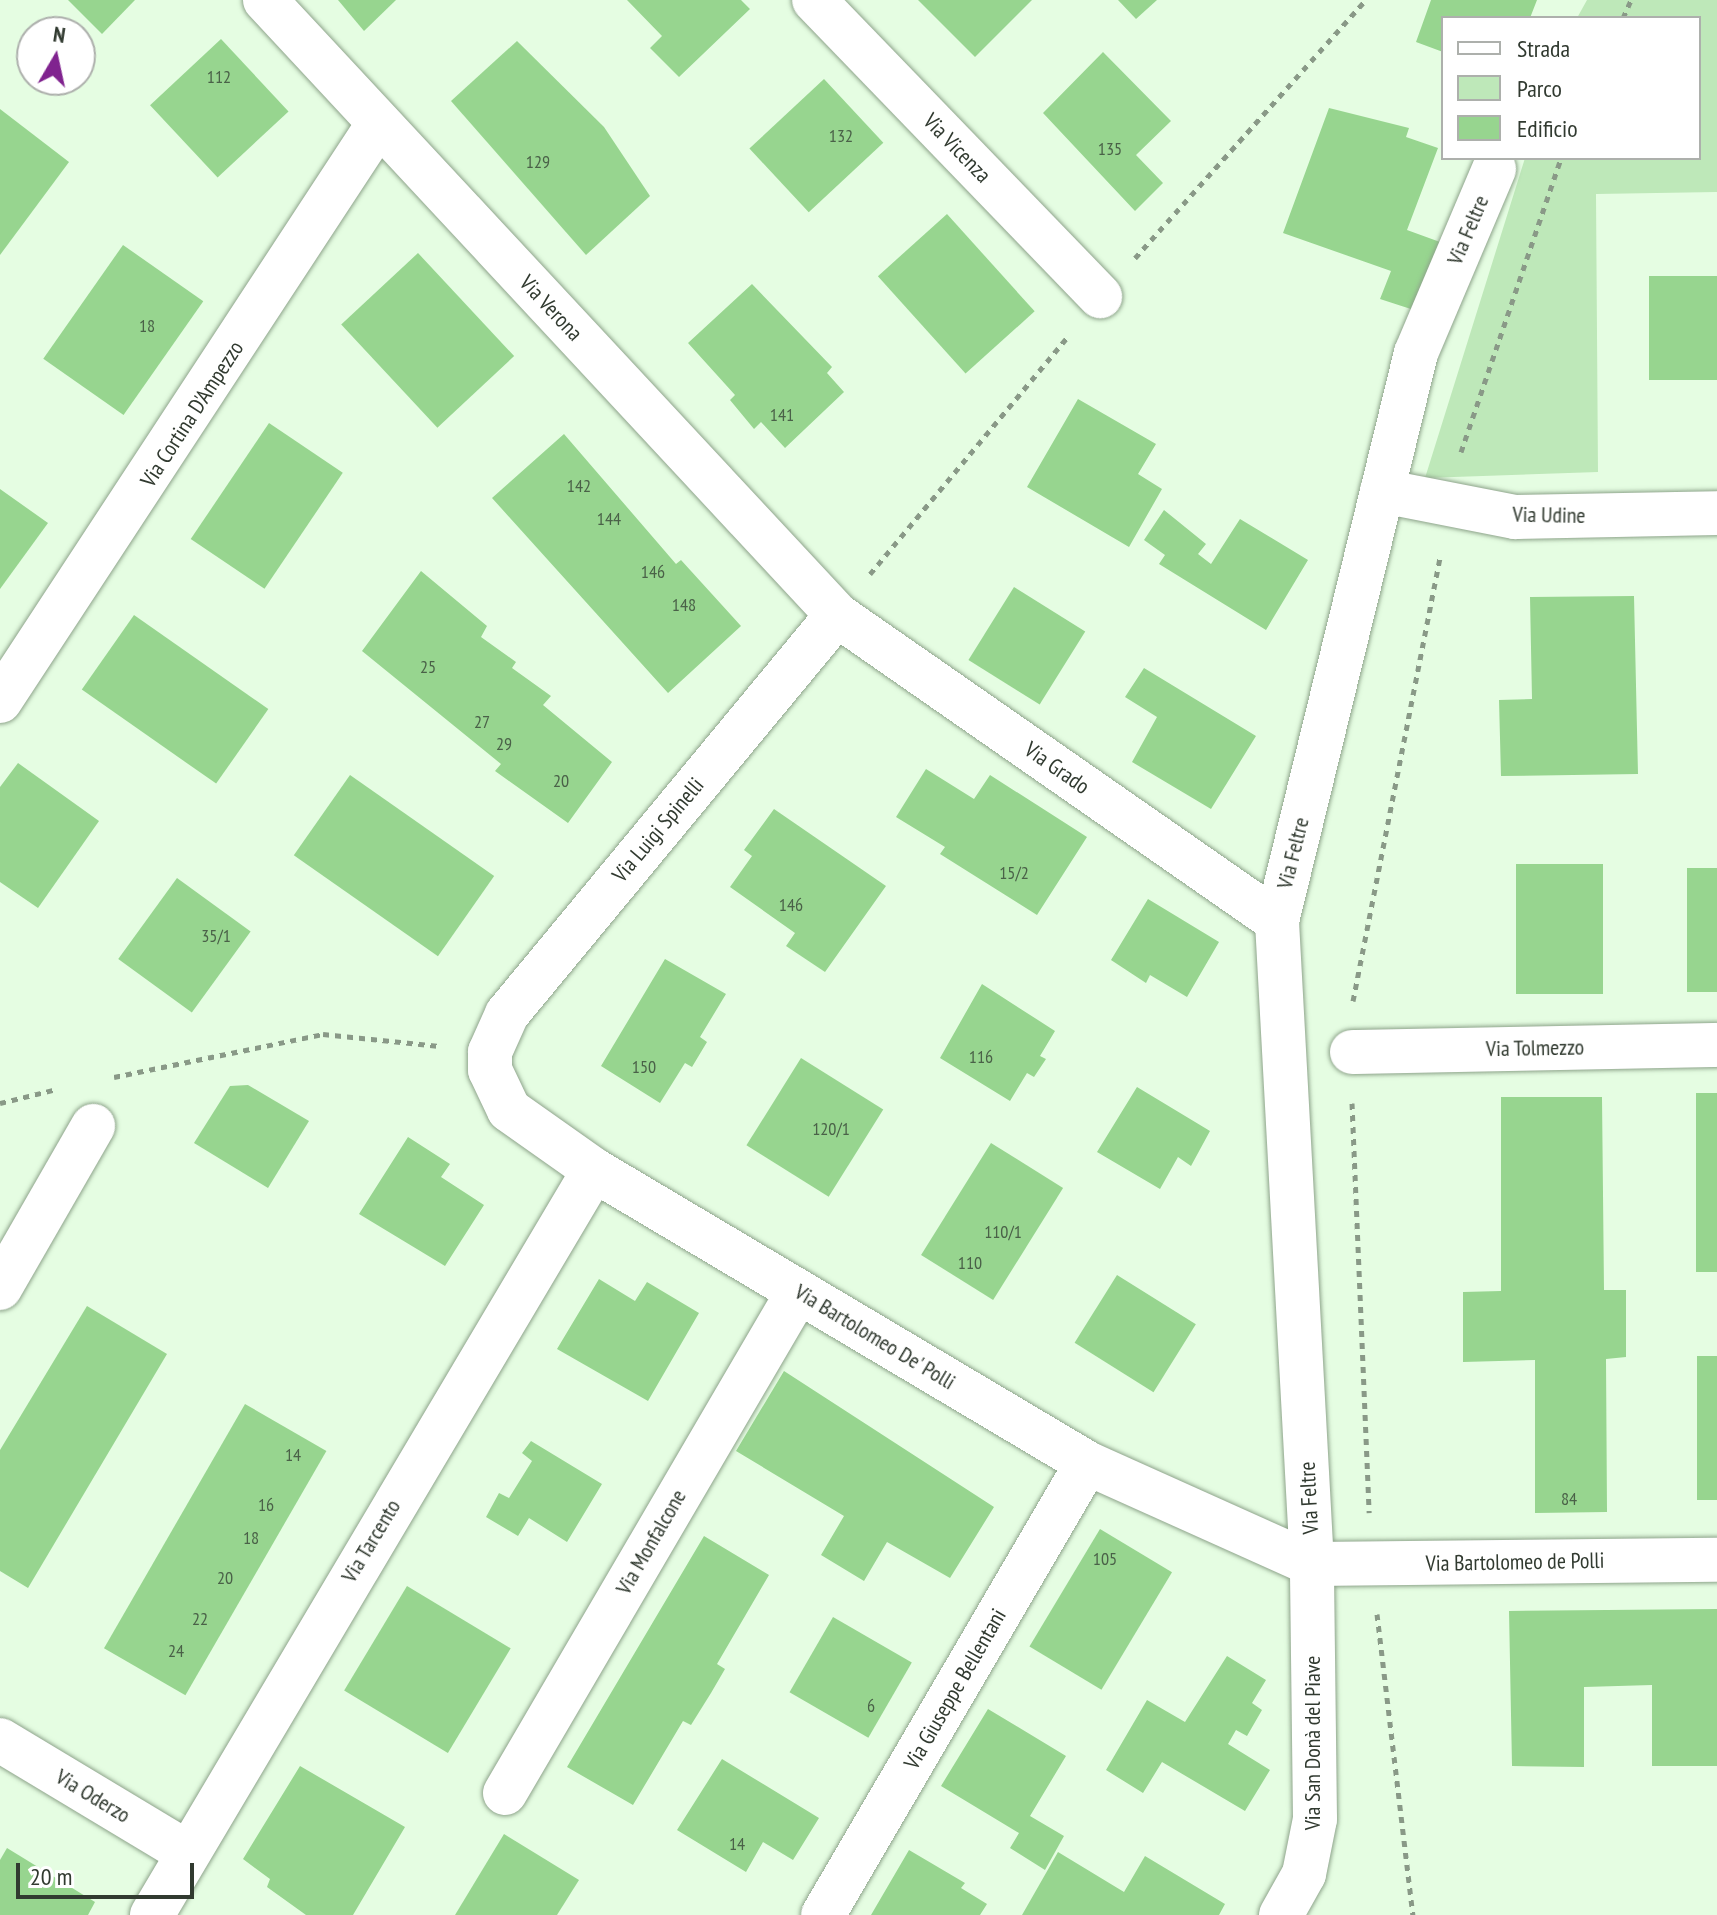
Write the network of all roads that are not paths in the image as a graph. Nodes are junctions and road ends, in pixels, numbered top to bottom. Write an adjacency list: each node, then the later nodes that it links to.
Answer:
1 (265, 0): 3 (street, Via Verona)
2 (814, 0): 5 (street, Via Vicenza)
3 (379, 123): 8 (street, Via Verona); 9 (street, Via Cortina D'Ampezzo)
4 (1494, 169): 6 (street, Via Feltre)
5 (1100, 296)
6 (1382, 491): 7 (street, Via Udine); 10 (street, Via Feltre)
7 (1717, 513)
8 (837, 615): 10 (street, Via Grado); 12 (street, Via Luigi Spinelli)
9 (0, 701)
10 (1277, 921): 20 (street, Via Feltre)
11 (1717, 1045): 13 (street, Via Tolmezzo)
12 (490, 1052): 15 (street, Via Bartolomeo De' Polli)
13 (1352, 1052)
14 (93, 1126): 16 (street)
15 (594, 1170): 17 (street, Via Bartolomeo De' Polli); 23 (street, Via Tarcento)
16 (0, 1288)
17 (798, 1292): 18 (street, Via Bartolomeo De' Polli); 22 (street, Via Monfalcone)
18 (1087, 1463): 20 (street, Via Bartolomeo De' Polli); 25 (street, Via Giuseppe Bellentani)
19 (1717, 1560): 20 (street, Via Bartolomeo de Polli)
20 (1312, 1564): 26 (street, Via San Donà del Piave)
21 (0, 1740): 23 (street, Via Oderzo)
22 (505, 1793)
23 (185, 1851): 24 (street, Via Tarcento)
24 (152, 1915)
25 (823, 1915)
26 (1281, 1915)

